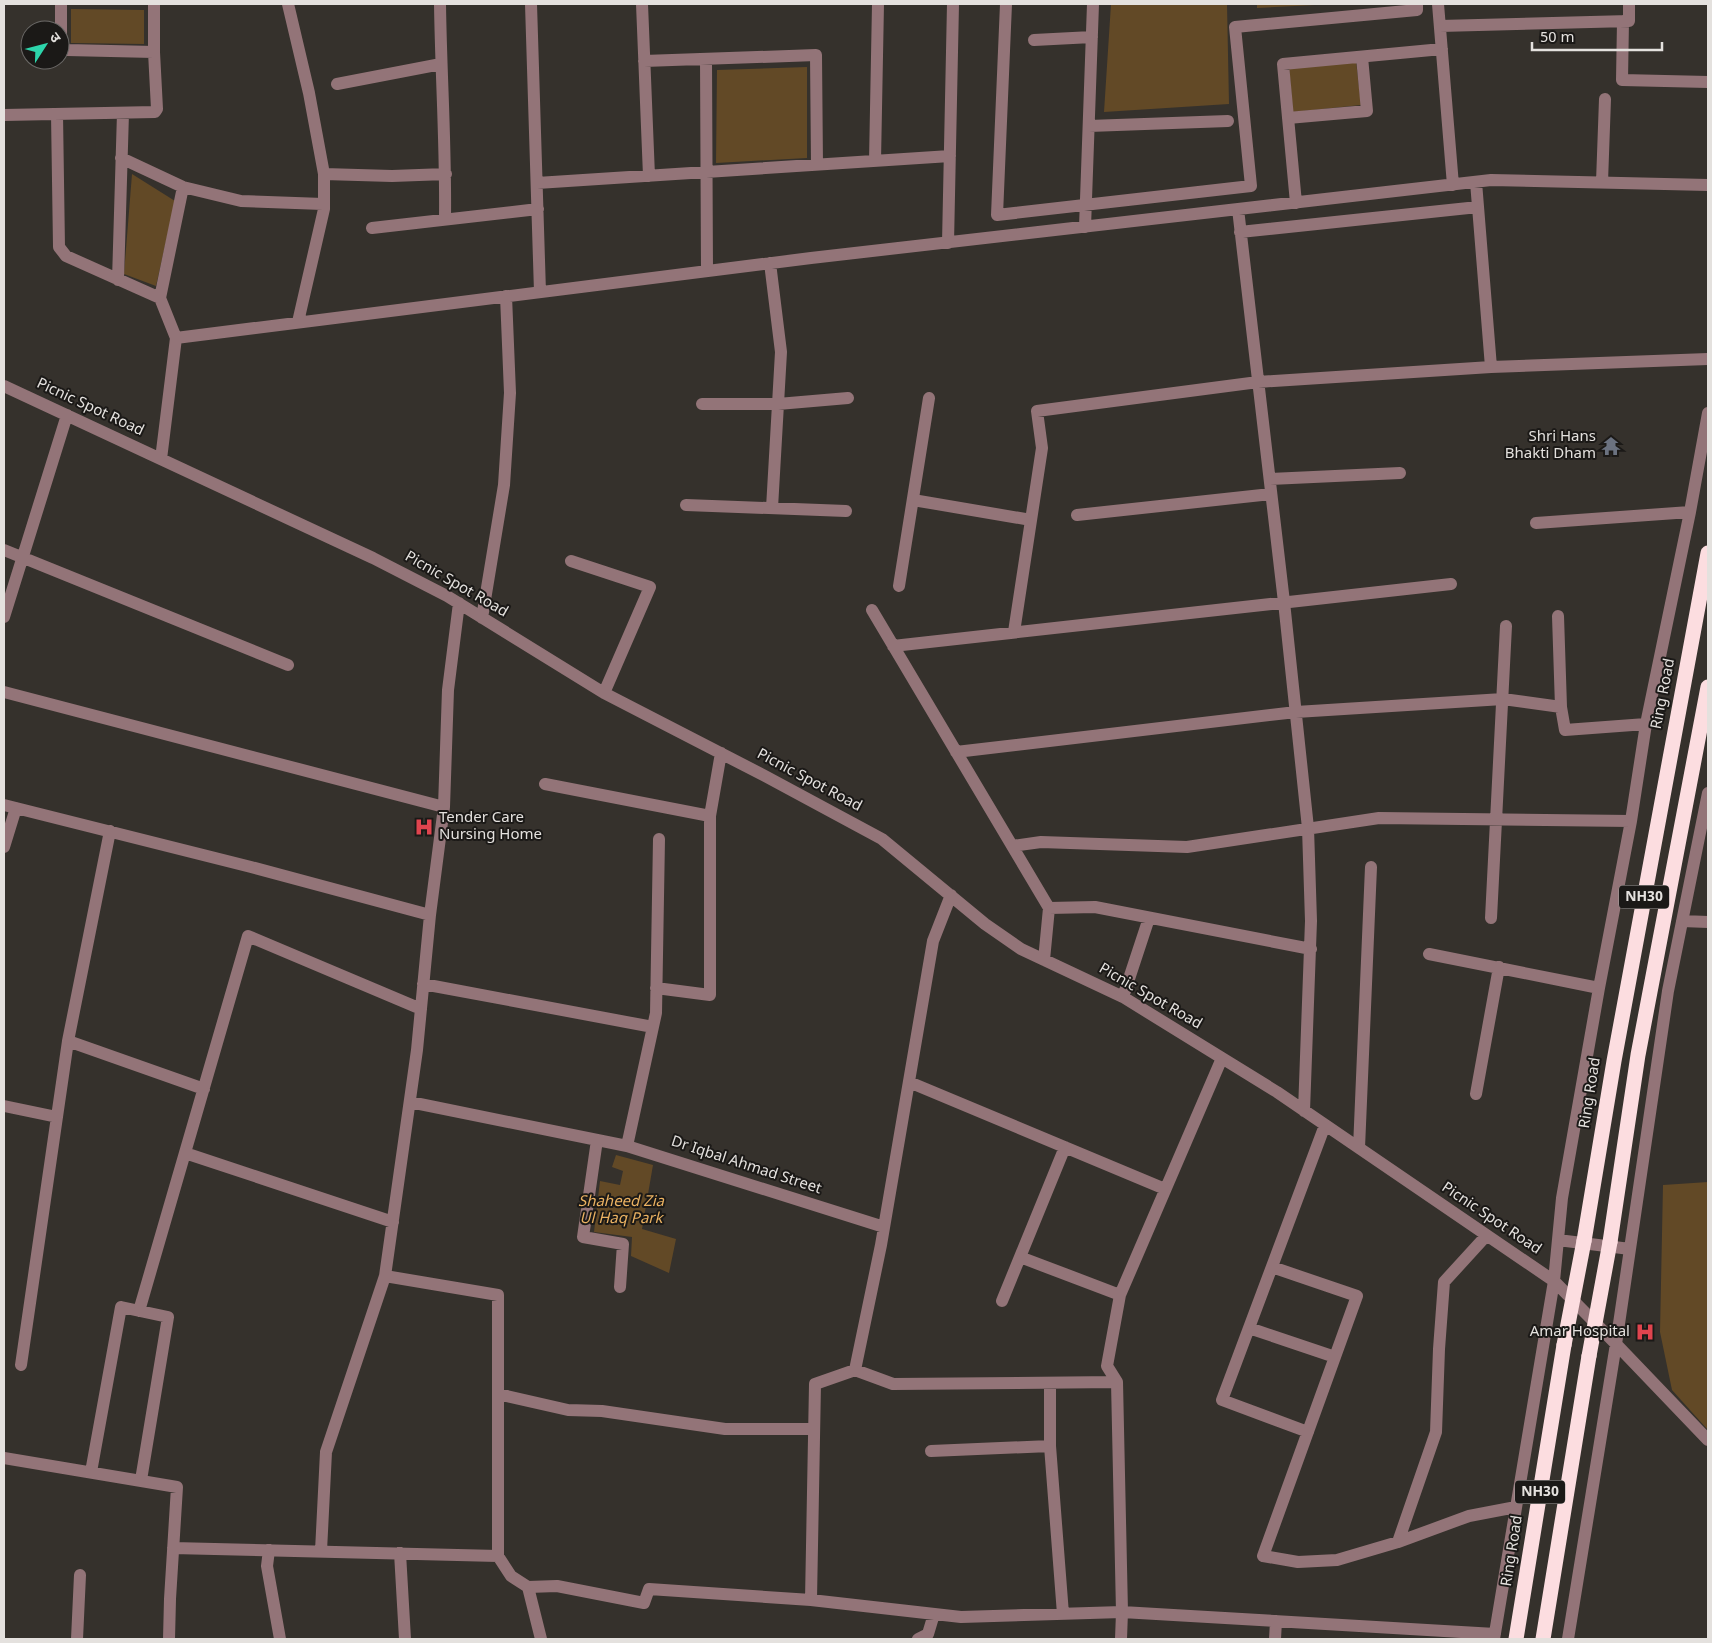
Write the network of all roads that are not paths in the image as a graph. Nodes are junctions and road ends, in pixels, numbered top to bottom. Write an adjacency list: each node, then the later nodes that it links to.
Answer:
1 (61, 4): 19 (street)
2 (154, 4): 19 (street)
3 (288, 4): 38 (street)
4 (440, 4): 23 (street)
5 (531, 4): 41 (street)
6 (642, 4): 22 (street)
7 (878, 4): 35 (street)
8 (953, 4): 33 (street)
9 (1006, 4): 49 (street)
10 (1093, 4): 16 (street)
11 (1417, 4): 49 (street)
12 (1438, 4): 15 (street)
13 (1629, 4): 14 (street)
14 (1623, 21): 15 (street); 24 (street)
15 (1440, 26): 18 (street)
16 (1092, 37): 17 (street); 32 (street)
17 (1034, 40)
18 (1442, 50): 20 (street); 44 (street)
19 (154, 52): 27 (street)
20 (1362, 57): 30 (street); 30 (street)
21 (706, 59): 22 (street); 36 (street); 37 (street)
22 (644, 61): 40 (street)
23 (441, 64): 25 (street); 39 (street)
24 (1708, 82)
25 (337, 84)
26 (1605, 99): 43 (street)
27 (123, 113): 28 (street); 34 (street)
28 (57, 114): 29 (street); 60 (street)
29 (4, 115)
30 (1288, 118): 47 (street)
31 (1228, 121): 32 (street)
32 (1089, 126): 49 (street)
33 (950, 156): 35 (street); 57 (street)
34 (122, 158): 46 (street); 60 (street)
35 (876, 161): 36 (street)
36 (816, 165): 37 (street)
37 (707, 172): 40 (street); 59 (street)
38 (324, 174): 39 (street); 48 (street)
39 (446, 174): 53 (street)
40 (649, 176): 41 (street)
41 (537, 182): 52 (street)
42 (1476, 182): 43 (street); 44 (street); 50 (street)
43 (1602, 182): 45 (street)
44 (1453, 185): 47 (street)
45 (1708, 185)
46 (183, 186): 48 (street); 63 (street)
47 (1296, 203): 51 (street)
48 (323, 204): 64 (street)
49 (1086, 205): 54 (street)
50 (1478, 207): 56 (street); 67 (street)
51 (1238, 209): 54 (street); 56 (street)
52 (538, 210): 53 (street); 61 (street)
53 (445, 219): 55 (street)
54 (1085, 227): 57 (street)
55 (372, 228)
56 (1240, 232): 68 (street)
57 (948, 243): 58 (street)
58 (770, 263): 59 (street); 73 (street)
59 (707, 271): 61 (street)
60 (118, 280): 63 (street)
61 (540, 292): 62 (street)
62 (506, 296): 64 (street); 99 (street)
63 (160, 298): 65 (street)
64 (298, 322): 65 (street)
65 (176, 338): 76 (street)
66 (1708, 359): 67 (street)
67 (1491, 367): 68 (street)
68 (1258, 382): 78 (street); 86 (street)
69 (4, 386): 75 (street, Picnic Spot Road)
70 (848, 398): 73 (street)
71 (929, 398): 80 (street)
72 (702, 404): 73 (street)
73 (778, 404): 82 (street)
74 (1708, 413): 84 (street)
75 (67, 416): 76 (street, Picnic Spot Road); 90 (street)
76 (161, 459): 95 (street, Picnic Spot Road)
77 (1400, 473): 78 (street)
78 (1270, 479): 79 (street)
79 (1271, 494): 85 (street); 94 (street)
80 (913, 500): 86 (street); 93 (street)
81 (686, 505): 82 (street)
82 (772, 508): 83 (street)
83 (846, 512)
84 (1690, 512): 87 (street); 110 (street)
85 (1077, 515)
86 (1031, 520): 101 (street)
87 (1536, 523)
88 (4, 550): 90 (street)
89 (1708, 553): 212 (highway, Ring Road / NH30, bridge)
90 (22, 557): 98 (street); 103 (street)
91 (571, 561): 106 (street)
92 (1451, 584): 94 (street)
93 (899, 586)
94 (1284, 602): 101 (street); 109 (street)
95 (459, 603): 99 (street, Picnic Spot Road); 115 (street)
96 (872, 610): 102 (street)
97 (1558, 616): 108 (street)
98 (4, 617)
99 (482, 618): 106 (street, Picnic Spot Road)
100 (1506, 626): 107 (street)
101 (1014, 632): 102 (street)
102 (893, 646): 111 (street)
103 (288, 665)
104 (1708, 687): 213 (highway, NH30, bridge)
105 (4, 692): 115 (street)
106 (604, 693): 112 (street, Picnic Spot Road)
107 (1503, 699): 108 (street); 109 (street); 119 (street)
108 (1561, 706): 110 (street)
109 (1296, 712): 111 (street); 121 (street)
110 (1646, 724): 120 (street)
111 (956, 752): 124 (street)
112 (720, 753): 118 (street); 127 (street, Picnic Spot Road)
113 (545, 784): 118 (street)
114 (1708, 793): 117 (street)
115 (444, 806): 129 (street)
116 (10, 807): 122 (street); 125 (street)
117 (1706, 815): 132 (street)
118 (710, 816): 139 (street)
119 (1497, 819): 120 (street); 121 (street); 131 (street)
120 (1630, 821): 140 (street)
121 (1308, 828): 124 (street); 134 (street)
122 (110, 831): 129 (street); 144 (street)
123 (659, 839): 139 (street)
124 (1012, 846): 128 (street)
125 (4, 847)
126 (1371, 867): 157 (street)
127 (951, 895): 136 (street, Picnic Spot Road); 146 (street)
128 (1049, 908): 130 (street); 136 (street)
129 (430, 915): 138 (street)
130 (1149, 918): 134 (street); 141 (street)
131 (1491, 918)
132 (1682, 921): 133 (street); 164 (street)
133 (1708, 922)
134 (1310, 949): 151 (street)
135 (1429, 954): 137 (street)
136 (1044, 960): 141 (street, Picnic Spot Road)
137 (1499, 967): 140 (street); 148 (street)
138 (423, 984): 142 (street); 143 (street)
139 (656, 988): 143 (street)
140 (1599, 988): 163 (street)
141 (1123, 997): 145 (street, Picnic Spot Road)
142 (421, 1009): 147 (street); 149 (street)
143 (653, 1027): 155 (street)
144 (68, 1041): 147 (street); 152 (street)
145 (1222, 1058): 151 (street, Picnic Spot Road); 159 (street)
146 (909, 1082): 156 (street); 161 (street)
147 (204, 1089): 158 (street)
148 (1476, 1094)
149 (410, 1102): 154 (street, Dr Iqbal Ahmad Street); 160 (street)
150 (4, 1106): 152 (street)
151 (1304, 1111): 153 (street, Picnic Spot Road)
152 (57, 1117): 176 (street)
153 (1325, 1125): 157 (street, Picnic Spot Road); 166 (street)
154 (597, 1140): 155 (street, Dr Iqbal Ahmad Street); 169 (street)
155 (627, 1146): 161 (street, Dr Iqbal Ahmad Street)
156 (1065, 1148): 159 (street); 165 (street)
157 (1359, 1148): 162 (street, Picnic Spot Road)
158 (185, 1153): 160 (street); 172 (street)
159 (1165, 1190): 170 (street)
160 (393, 1222): 167 (street)
161 (884, 1227): 177 (street)
162 (1486, 1236): 168 (street, Picnic Spot Road); 190 (street)
163 (1558, 1240): 164 (street); 168 (street)
164 (1630, 1249): 174 (street)
165 (1020, 1257): 170 (street); 171 (street)
166 (1272, 1267): 173 (street); 175 (street)
167 (385, 1276): 180 (street); 193 (street)
168 (1554, 1282): 174 (street, Picnic Spot Road); 189 (street)
169 (620, 1287)
170 (1120, 1295): 178 (street)
171 (1002, 1301)
172 (138, 1311): 187 (street); 188 (street)
173 (1249, 1328): 175 (street); 182 (street)
174 (1616, 1344): 183 (street); 214 (street)
175 (1335, 1357): 182 (street)
176 (21, 1365)
177 (855, 1370): 179 (street); 181 (street)
178 (1117, 1382): 179 (street); 199 (street)
179 (1050, 1383): 184 (street)
180 (498, 1394): 181 (street); 195 (street)
181 (814, 1429): 198 (street)
182 (1308, 1432): 190 (street)
183 (1708, 1440)
184 (1050, 1446): 185 (street); 201 (street)
185 (931, 1451)
186 (4, 1458): 187 (street)
187 (91, 1472): 188 (street)
188 (141, 1480): 191 (street)
189 (1516, 1507): 190 (street); 203 (street)
190 (1398, 1542)
191 (173, 1548): 192 (street); 205 (street)
192 (269, 1550): 193 (street); 206 (street)
193 (321, 1551): 194 (street)
194 (400, 1553): 195 (street); 207 (street)
195 (498, 1556): 197 (street)
196 (80, 1575): 204 (street)
197 (528, 1587): 198 (street); 208 (street)
198 (811, 1600): 200 (street)
199 (1122, 1612): 201 (street); 202 (street); 210 (street)
200 (934, 1614): 201 (street); 209 (street)
201 (1063, 1614)
202 (1276, 1621): 203 (street); 211 (street)
203 (1494, 1637)
204 (76, 1639)
205 (169, 1639)
206 (280, 1639)
207 (405, 1639)
208 (541, 1639)
209 (918, 1639)
210 (1121, 1639)
211 (1275, 1639)
212 (1516, 1639)
213 (1543, 1639)
214 (1568, 1639)

